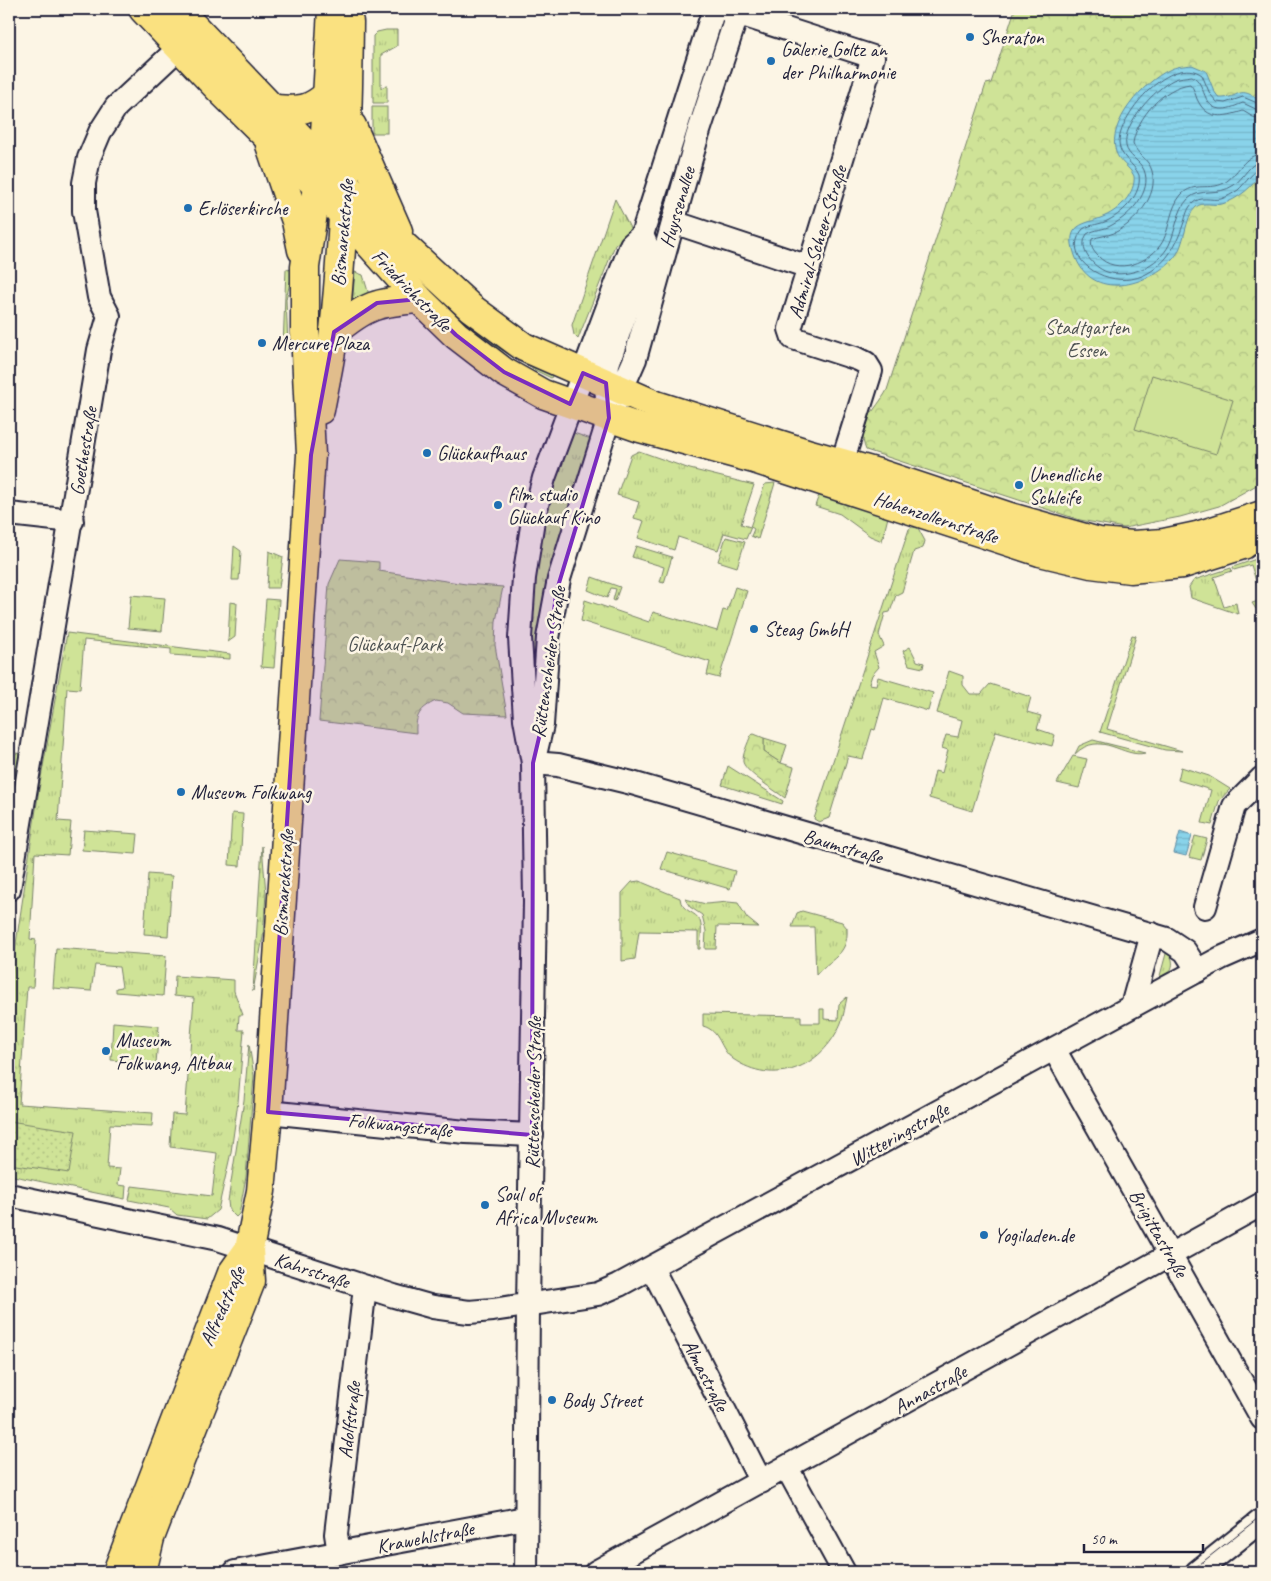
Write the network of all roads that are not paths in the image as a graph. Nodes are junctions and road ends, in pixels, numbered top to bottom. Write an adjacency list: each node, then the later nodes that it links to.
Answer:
1 (143, 9): 7 (main road, Friedrichstraße)
2 (177, 9): 9 (main road, Friedrichstraße)
3 (332, 9): 8 (main road, Bismarckstraße)
4 (350, 9): 10 (main road, Bismarckstraße)
5 (714, 9): 17 (street, Huyssenallee)
6 (733, 10): 16 (street, Huyssenallee); 20 (street, Admiral-Scheer-Straße)
7 (180, 47): 11 (main road, Friedrichstraße); 28 (street, Goethestraße)
8 (328, 94): 9 (main road); 12 (main road, Bismarckstraße)
9 (275, 109): 12 (main road, Friedrichstraße)
10 (348, 118): 13 (main road, Bismarckstraße); 18 (main road)
11 (267, 137): 14 (main road, Friedrichstraße); 19 (main road)
12 (321, 159): 13 (main road, Friedrichstraße); 14 (main road, Bismarckstraße)
13 (346, 186): 15 (main road, Bismarckstraße); 18 (main road, Friedrichstraße)
14 (318, 187): 15 (main road, Friedrichstraße); 19 (main road, Bismarckstraße)
15 (344, 216): 21 (main road, Friedrichstraße); 22 (main road, Bismarckstraße)
16 (673, 222): 20 (street); 23 (street, Huyssenallee)
17 (642, 235): 23 (street, Huyssenallee); 23 (street, Huyssenallee)
18 (404, 246): 23 (main road, Friedrichstraße)
19 (305, 267): 24 (main road, Bismarckstraße)
20 (809, 267): 25 (street, Admiral-Scheer-Straße)
21 (418, 299): 22 (main road); 23 (main road, Friedrichstraße)
22 (334, 332): 24 (main road, Bismarckstraße)
23 (594, 392): 25 (main road, Hohenzollernstraße); 29 (main road, Hohenzollernstraße); 30 (street, Rüttenscheider Straße); 30 (street, Rüttenscheider Straße)
24 (312, 455): 39 (main road, Bismarckstraße)
25 (842, 463): 27 (main road, Hohenzollernstraße)
26 (9, 514): 28 (street)
27 (1262, 514)
28 (72, 521): 32 (street, Goethestraße)
29 (1262, 530)
30 (533, 763): 34 (street, Baumstraße); 40 (street, Rüttenscheider Straße)
31 (1262, 778): 33 (street)
32 (9, 889)
33 (1205, 907)
34 (1152, 934): 36 (street, Baumstraße); 37 (street)
35 (1262, 940): 36 (street, Witteringstraße)
36 (1198, 971): 37 (street, Witteringstraße)
37 (1132, 1006): 38 (street, Witteringstraße)
38 (1054, 1049): 44 (street, Brigittastraße); 45 (street, Witteringstraße)
39 (268, 1112): 40 (street, Folkwangstraße); 43 (main road, Bismarckstraße)
40 (532, 1135): 47 (street, Rüttenscheider Straße)
41 (9, 1195): 43 (street, Kahrstraße)
42 (1262, 1204): 44 (street, Annastraße)
43 (249, 1249): 46 (street, Kahrstraße); 54 (main road, Alfredstraße); 55 (main road, Alfredstraße)
44 (1171, 1254): 48 (street, Brigittastraße); 49 (street, Annastraße)
45 (652, 1268): 47 (street, Witteringstraße); 50 (street, Almastraße)
46 (365, 1287): 47 (street, Kahrstraße); 53 (street, Adolfstraße)
47 (528, 1305): 51 (street, Rüttenscheider Straße)
48 (1262, 1418)
49 (786, 1468): 50 (street, Annastraße); 59 (street)
50 (761, 1482): 58 (street, Annastraße)
51 (526, 1518): 53 (street, Krawehlstraße); 57 (street, Rüttenscheider Straße)
52 (1262, 1520): 60 (street)
53 (339, 1553): 56 (street, Krawehlstraße)
54 (117, 1572)
55 (142, 1572)
56 (235, 1572)
57 (526, 1572)
58 (596, 1572)
59 (844, 1572)
60 (1197, 1572)

